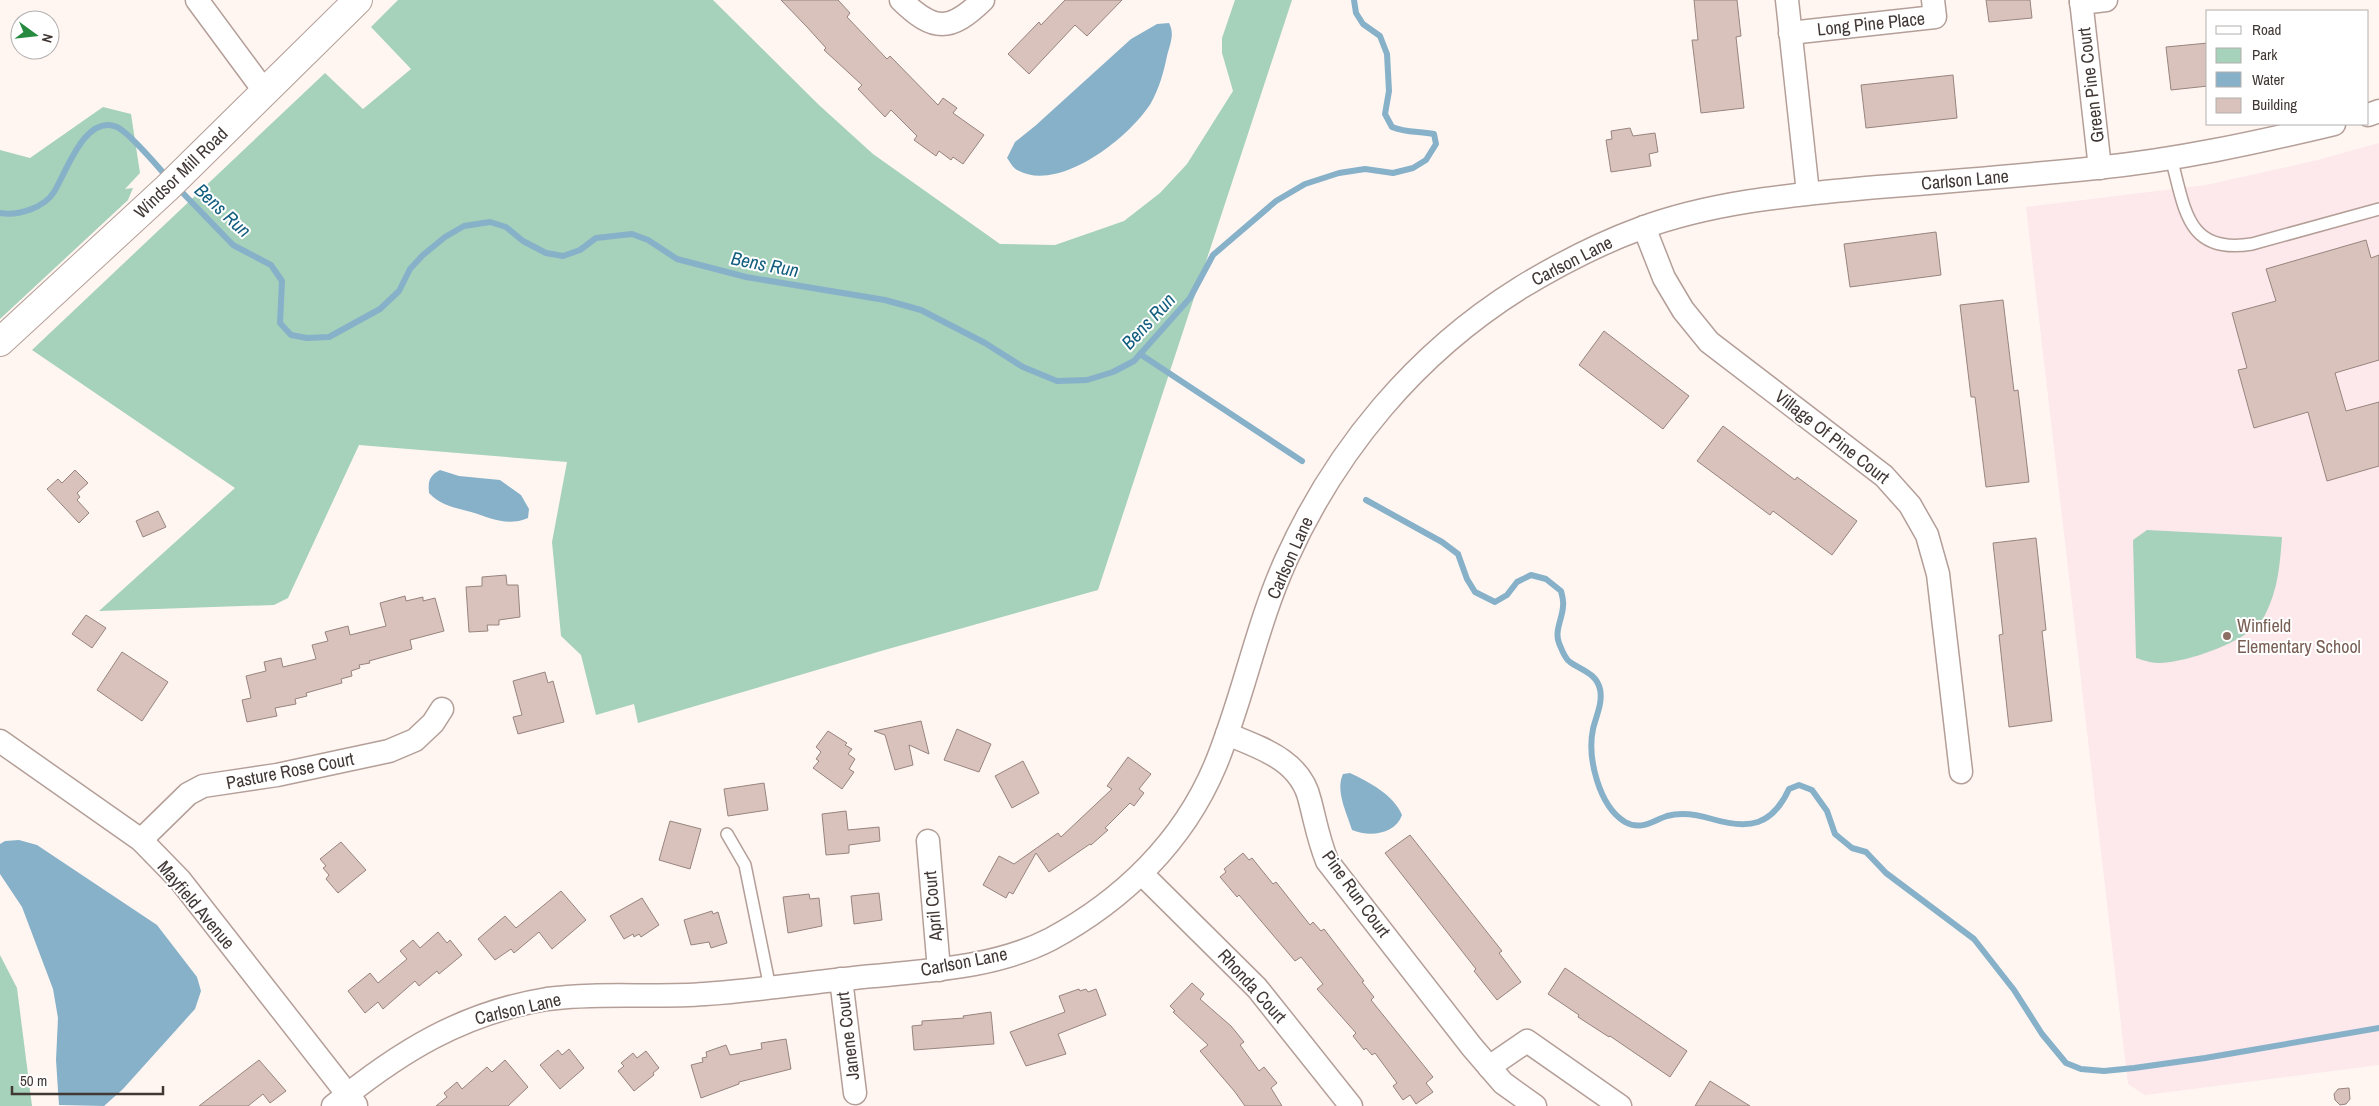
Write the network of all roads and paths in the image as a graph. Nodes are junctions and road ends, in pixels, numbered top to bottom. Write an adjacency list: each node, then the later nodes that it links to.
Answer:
1 (197, 0): 10 (street)
2 (358, 0): 10 (main road, Windsor Mill Road)
3 (901, 0): 4 (street)
4 (983, 0)
5 (1787, 0): 9 (street)
6 (1933, 0): 9 (street, Long Pine Place)
7 (2106, 0): 8 (street, Green Pine Court)
8 (2081, 1): 13 (street, Green Pine Court)
9 (1790, 33): 14 (street)
10 (265, 92): 17 (main road, Windsor Mill Road)
11 (2330, 125): 12 (street, Carlson Lane)
12 (2171, 158): 13 (street, Carlson Lane); 15 (lane)
13 (2100, 168): 14 (street, Carlson Lane)
14 (1808, 193): 16 (street, Carlson Lane)
15 (2379, 209)
16 (1644, 227): 19 (street, Carlson Lane); 21 (street, Village Of Pine Court)
17 (0, 342)
18 (442, 709): 23 (street, Pasture Rose Court)
19 (1226, 734): 25 (street, Carlson Lane); 29 (street, Pine Run Court)
20 (0, 740): 23 (street, Mayfield Avenue)
21 (1962, 772)
22 (727, 834): 28 (lane)
23 (141, 840): 31 (street, Mayfield Avenue)
24 (928, 841): 26 (street, April Court)
25 (1142, 874): 26 (street, Carlson Lane); 32 (street, Rhonda Court)
26 (939, 970): 27 (street, Carlson Lane)
27 (841, 979): 28 (street, Carlson Lane); 30 (street, Janene Court)
28 (770, 988): 31 (street, Carlson Lane)
29 (1489, 1067): 33 (street, Pine Run Court); 34 (street)
30 (855, 1093)
31 (346, 1102)
32 (1351, 1106)
33 (1535, 1106)
34 (1620, 1106)

